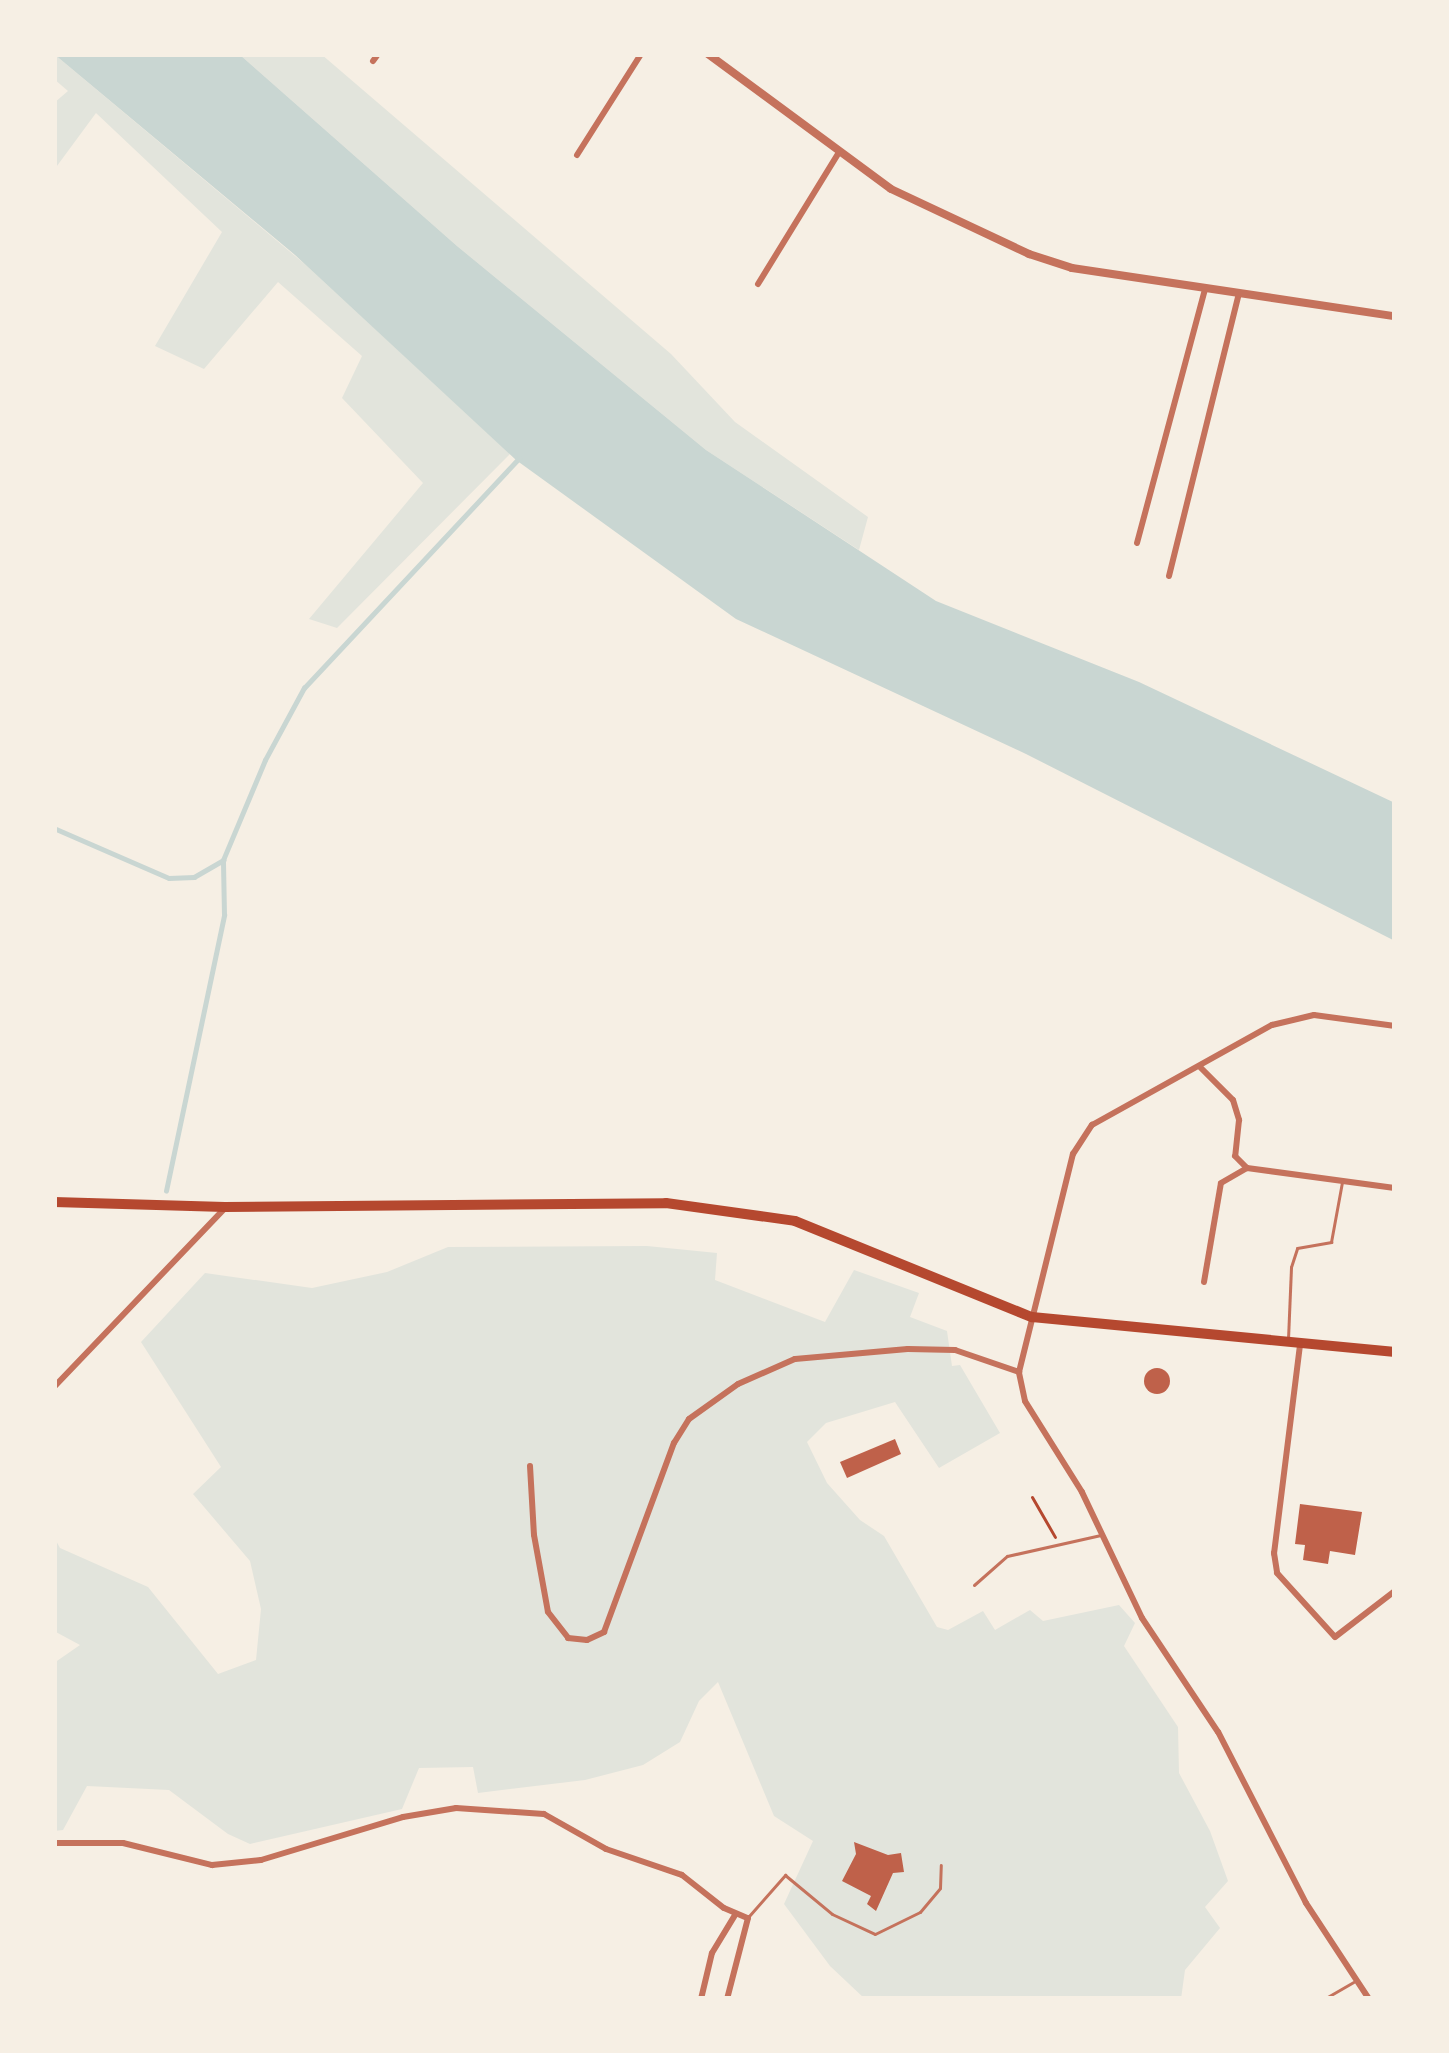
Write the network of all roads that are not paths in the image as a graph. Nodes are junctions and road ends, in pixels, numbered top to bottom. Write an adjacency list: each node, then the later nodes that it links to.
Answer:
1 (641, 54): 4 (street)
2 (708, 54): 3 (street)
3 (838, 154): 5 (street); 6 (street)
4 (577, 155)
5 (758, 284)
6 (1205, 289): 7 (street); 9 (street)
7 (1239, 294): 8 (street); 10 (street)
8 (1395, 316)
9 (1137, 543)
10 (1169, 576)
11 (1395, 1025): 12 (street)
12 (1201, 1069): 13 (street); 19 (street)
13 (1247, 1168): 14 (street); 18 (street)
14 (1342, 1181): 15 (street); 20 (lane)
15 (1395, 1188)
16 (54, 1202): 17 (main road)
17 (225, 1208): 19 (main road); 23 (street)
18 (1204, 1282)
19 (1032, 1317): 20 (main road); 22 (street)
20 (1294, 1342): 21 (main road); 27 (street)
21 (1395, 1352)
22 (1018, 1372): 24 (street); 25 (street)
23 (54, 1387)
24 (530, 1466)
25 (1103, 1534): 26 (lane); 32 (street)
26 (974, 1586)
27 (1395, 1591)
28 (54, 1843): 30 (street)
29 (941, 1865): 31 (lane)
30 (735, 1915): 31 (street); 33 (street)
31 (748, 1918): 34 (street)
32 (1357, 1980): 35 (lane); 36 (street)
33 (701, 1999)
34 (727, 1999)
35 (1324, 1999)
36 (1369, 1999)

